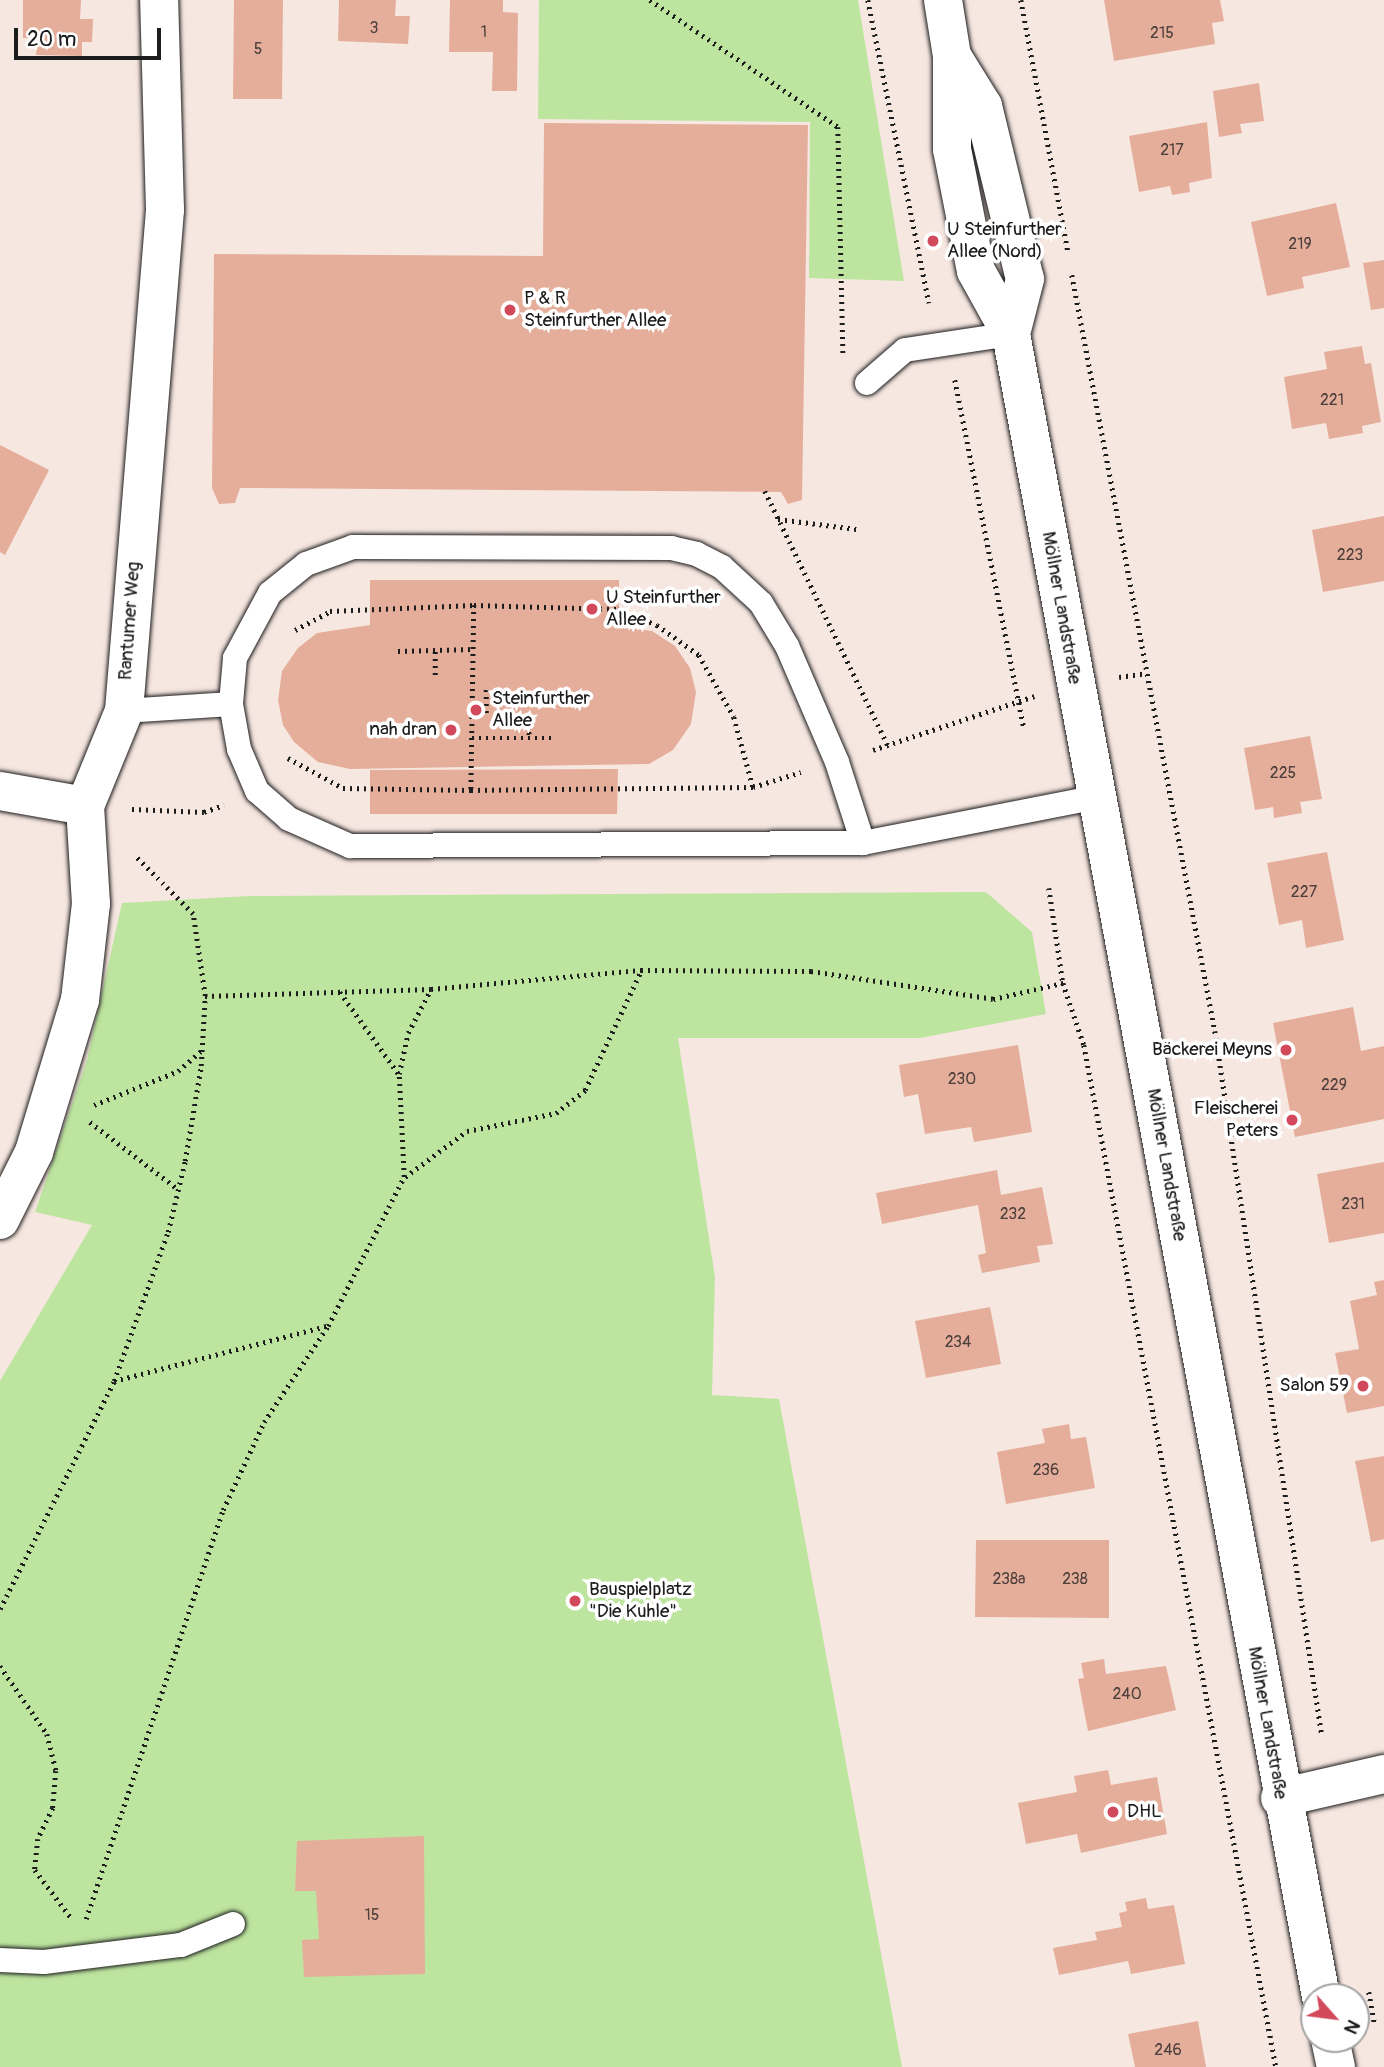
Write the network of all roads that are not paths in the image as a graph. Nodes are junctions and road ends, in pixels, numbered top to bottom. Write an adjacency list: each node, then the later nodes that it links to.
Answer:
1 (159, 0): 6 (street, Rantumer Weg)
2 (943, 0): 3 (street, Möllner Landstraße)
3 (1011, 334): 4 (lane); 8 (street, Möllner Landstraße)
4 (867, 383)
5 (231, 704): 6 (lane); 10 (lane); 10 (lane)
6 (124, 711): 9 (street, Rantumer Weg)
7 (0, 791): 9 (street)
8 (1098, 797): 10 (lane); 13 (street, Möllner Landstraße)
9 (85, 806): 11 (street, Rantumer Weg)
10 (863, 843)
11 (0, 1220)
12 (1384, 1774): 13 (street)
13 (1280, 1798): 16 (street, Möllner Landstraße)
14 (233, 1924): 15 (lane)
15 (0, 1960)
16 (1318, 1983)

